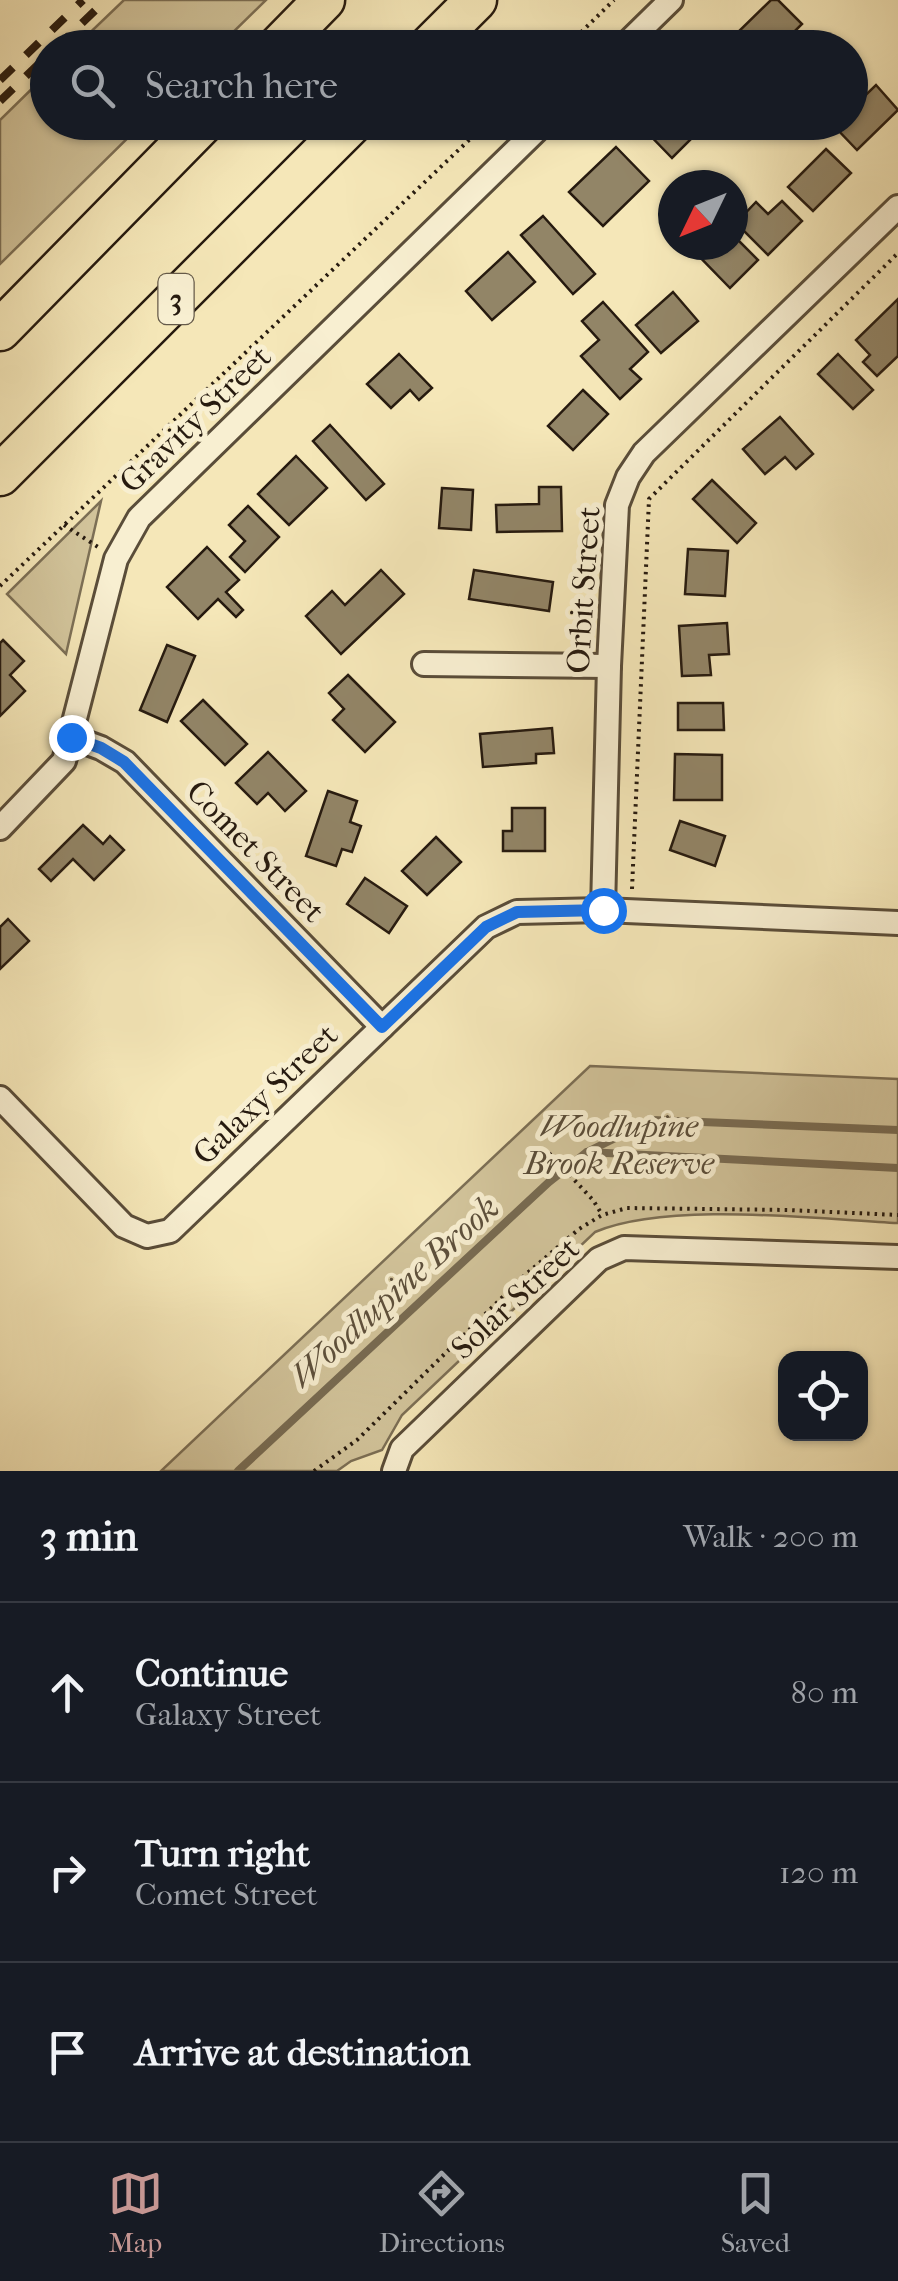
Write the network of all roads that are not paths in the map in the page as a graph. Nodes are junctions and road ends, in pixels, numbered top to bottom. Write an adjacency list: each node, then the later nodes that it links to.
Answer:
1 (324, 0): 4 (highway)
2 (476, 0): 5 (highway)
3 (671, 0): 6 (street)
4 (295, 30)
5 (446, 30)
6 (640, 30)
7 (186, 140): 11 (highway)
8 (335, 140): 12 (highway, 3)
9 (528, 140): 15 (street, Gravity Street)
10 (898, 207): 14 (street, Orbit Street)
11 (0, 330)
12 (0, 475)
13 (424, 664): 14 (street)
14 (609, 666): 17 (street, Orbit Street)
15 (71, 737): 16 (street, Gravity Street); 19 (street, Comet Street)
16 (0, 828)
17 (603, 910): 18 (street, Galaxy Street); 19 (street, Galaxy Street)
18 (898, 923)
19 (382, 1027): 20 (street, Galaxy Street)
20 (0, 1098)
21 (898, 1257): 22 (street, Solar Street)
22 (394, 1471)

